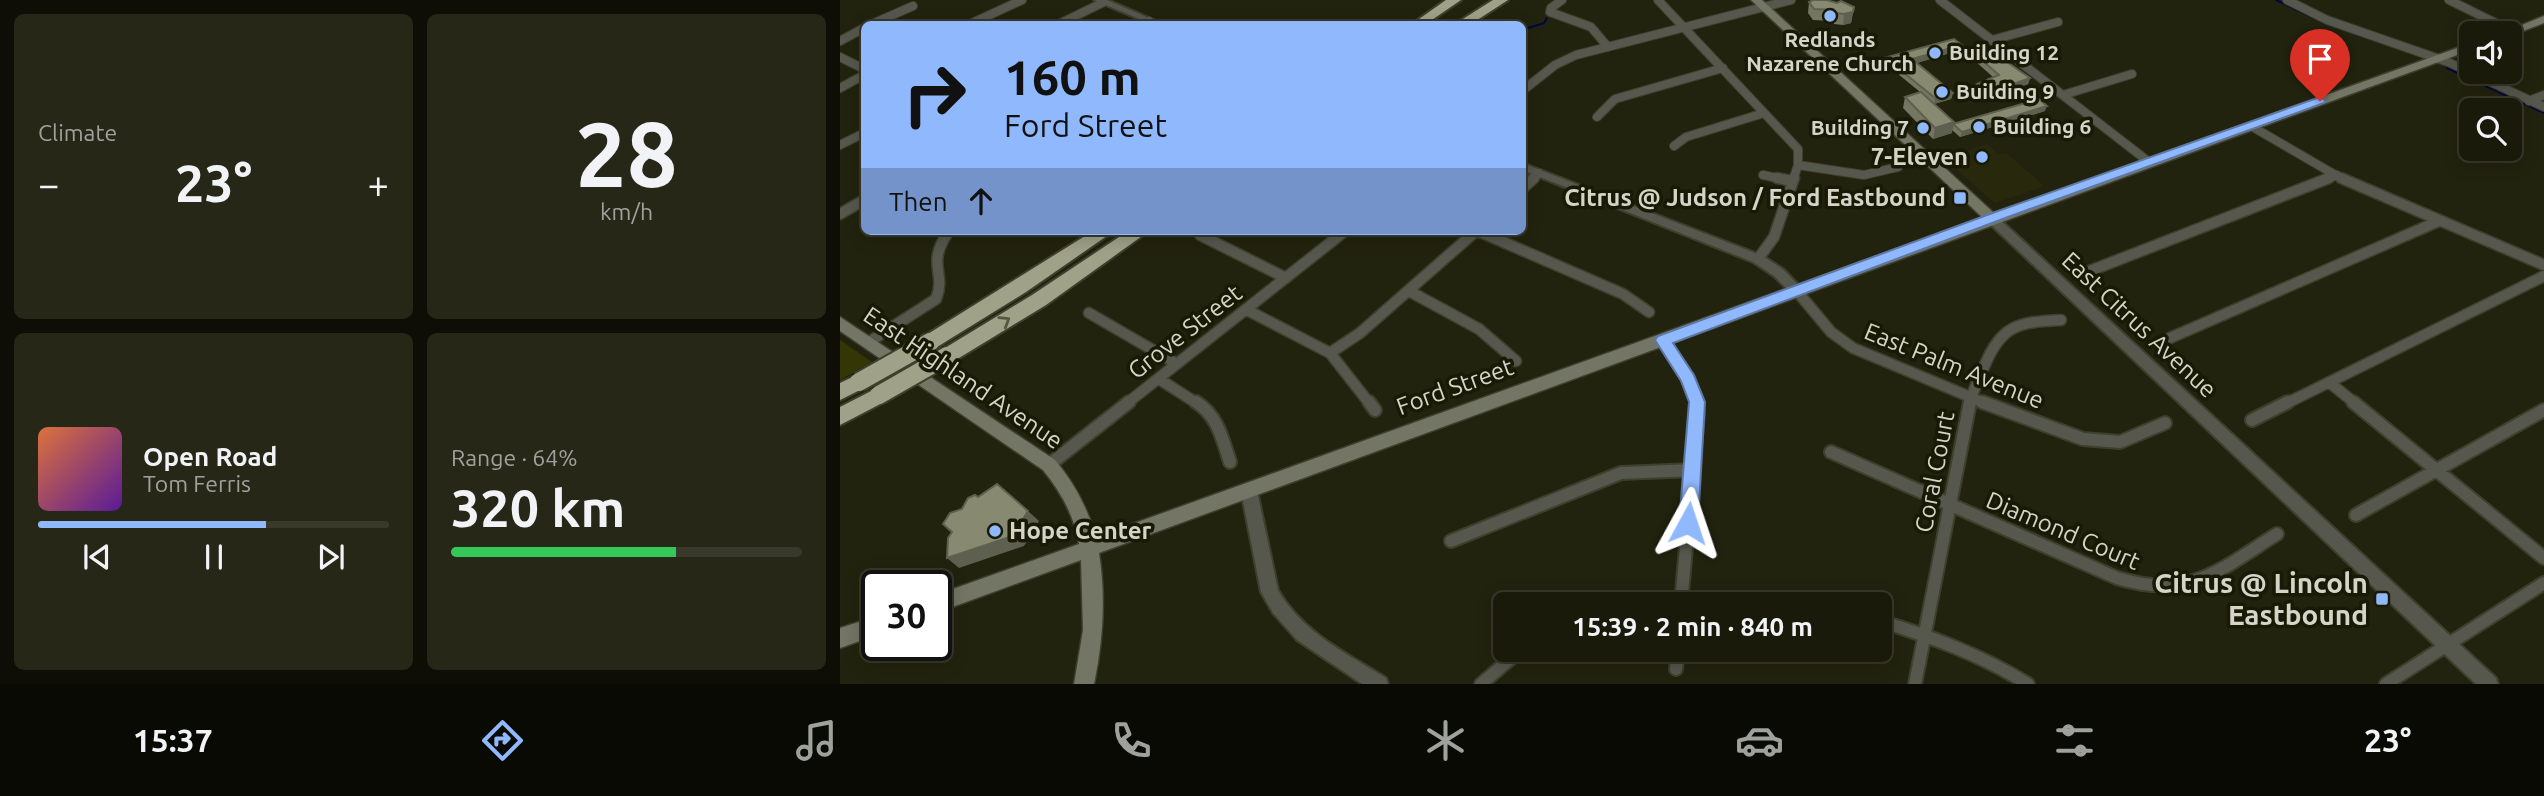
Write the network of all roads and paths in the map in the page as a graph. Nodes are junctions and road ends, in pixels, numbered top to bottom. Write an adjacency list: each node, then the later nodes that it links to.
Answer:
1 (899, 0): 15 (street)
2 (1022, 0): 16 (street)
3 (1440, 0): 19 (highway)
4 (1455, 0): 20 (highway)
5 (1485, 0): 21 (highway)
6 (1502, 0): 22 (highway)
7 (1562, 0): 31 (street)
8 (1658, 0): 26 (street)
9 (1791, 0): 14 (street)
10 (1940, 0): 29 (street)
11 (2287, 0): 34 (street)
12 (2449, 0): 23 (street)
13 (1101, 1): 17 (street); 18 (street)
14 (1760, 4): 26 (street); 62 (main road, East Citrus Avenue)
15 (879, 21)
16 (976, 21)
17 (1064, 21)
18 (1146, 21)
19 (1412, 21)
20 (1423, 21)
21 (1454, 21)
22 (1467, 21)
23 (2489, 21)
24 (2058, 22): 29 (street)
25 (2541, 22): 27 (main road)
26 (1685, 27): 31 (street); 36 (street)
27 (2522, 28)
28 (861, 30): 30 (street)
29 (1992, 40): 41 (street)
30 (840, 41)
31 (1608, 47): 40 (street)
32 (2459, 50): 34 (main road, Ford Street)
33 (840, 57): 35 (street)
34 (2437, 58): 43 (street); 47 (main road, Ford Street)
35 (861, 68)
36 (1723, 68): 45 (street); 46 (street)
37 (2132, 74): 41 (street)
38 (861, 77): 39 (street)
39 (840, 88)
40 (1526, 88)
41 (2063, 95): 51 (street)
42 (2544, 95): 43 (street)
43 (2529, 101): 44 (street)
44 (2544, 107)
45 (1764, 113): 50 (street); 52 (street)
46 (1597, 117)
47 (2251, 126): 51 (main road, Ford Street); 56 (street)
48 (861, 134): 49 (street)
49 (840, 145)
50 (1674, 146)
51 (2150, 162): 62 (main road, Ford Street)
52 (1798, 165): 53 (street); 58 (street)
53 (1898, 167)
54 (1526, 168): 55 (street, East Palm Avenue)
55 (1539, 173): 59 (street); 71 (street, East Palm Avenue)
56 (2337, 175): 63 (street); 73 (street)
57 (1763, 176): 58 (street)
58 (1792, 181): 71 (street)
59 (1526, 185)
60 (861, 202): 61 (street)
61 (840, 214)
62 (1991, 218): 76 (main road, Ford Street); 117 (street, East Citrus Avenue)
63 (2439, 221): 72 (street); 84 (street)
64 (946, 235): 85 (street)
65 (1099, 235): 91 (highway, bridge)
66 (1134, 235): 95 (highway, one-way to 66, bridge)
67 (1200, 235): 75 (street)
68 (1340, 235): 75 (street, Grove Street)
69 (1472, 235): 77 (street)
70 (1486, 235): 80 (street)
71 (1758, 259): 76 (street, East Palm Avenue)
72 (2544, 265)
73 (2087, 272)
74 (2544, 276): 90 (street)
75 (1286, 278): 78 (street, Grove Street)
76 (1796, 289): 83 (main road, Ford Street); 92 (street, East Palm Avenue)
77 (1409, 291): 86 (street); 87 (street)
78 (1247, 310): 86 (street); 88 (street, Grove Street)
79 (1089, 313): 88 (street)
80 (1649, 313)
81 (2060, 320): 92 (street, Coral Court)
82 (840, 323): 85 (main road, East Highland Avenue)
83 (1663, 340): 101 (street); 103 (main road, Ford Street)
84 (2163, 341)
85 (869, 342): 100 (main road, East Highland Avenue)
86 (1330, 353): 93 (street)
87 (1516, 361)
88 (1177, 364): 89 (street, Grove Street)
89 (1160, 379): 99 (street); 100 (street, Grove Street)
90 (2330, 383): 96 (street); 102 (street)
91 (840, 392)
92 (1971, 398): 97 (street, East Palm Avenue); 104 (street, Coral Court)
93 (1376, 410)
94 (2544, 410): 102 (street)
95 (840, 417)
96 (2252, 420)
97 (2165, 423)
98 (1831, 452): 104 (street, Diamond Court)
99 (1230, 462)
100 (1049, 465): 108 (main road, East Highland Avenue)
101 (1693, 470): 107 (street); 111 (street)
102 (2437, 470): 105 (street); 109 (street)
103 (1249, 491): 108 (main road, Ford Street); 121 (street)
104 (1951, 506): 106 (street, Diamond Court); 115 (street, Coral Court)
105 (2356, 515)
106 (2277, 534)
107 (1451, 541)
108 (1089, 550): 112 (main road, Ford Street); 122 (main road, East Highland Avenue)
109 (2544, 558)
110 (2544, 583): 117 (street)
111 (1682, 592)
112 (952, 598)
113 (1892, 625): 115 (street)
114 (861, 631): 116 (main road)
115 (1924, 634): 124 (street, Coral Court); 125 (street)
116 (840, 638)
117 (2447, 645): 126 (street); 127 (street, East Citrus Avenue)
118 (1504, 662): 123 (street)
119 (1677, 662): 120 (street)
120 (1676, 669)
121 (1367, 681)
122 (1084, 684)
123 (1481, 684)
124 (1915, 684)
125 (2028, 684)
126 (2386, 684)
127 (2489, 684)

